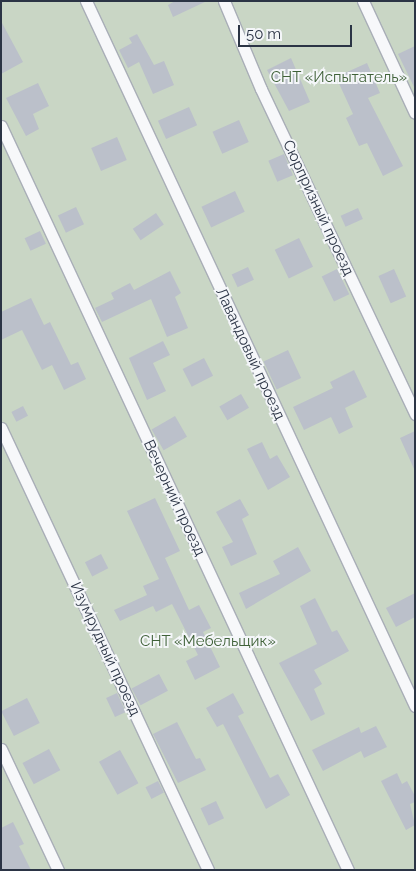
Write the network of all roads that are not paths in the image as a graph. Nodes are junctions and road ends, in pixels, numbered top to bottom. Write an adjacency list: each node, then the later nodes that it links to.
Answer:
1 (86, 1): 8 (street, Лавандовый проезд)
2 (224, 1): 6 (street, Сюрпризный проезд)
3 (363, 1): 4 (street)
4 (415, 113)
5 (1, 126): 12 (street, Вечерний проезд)
6 (415, 414)
7 (1, 428): 11 (street, Изумрудный проезд)
8 (415, 706)
9 (1, 749): 10 (street)
10 (58, 870)
11 (208, 870)
12 (348, 870)

